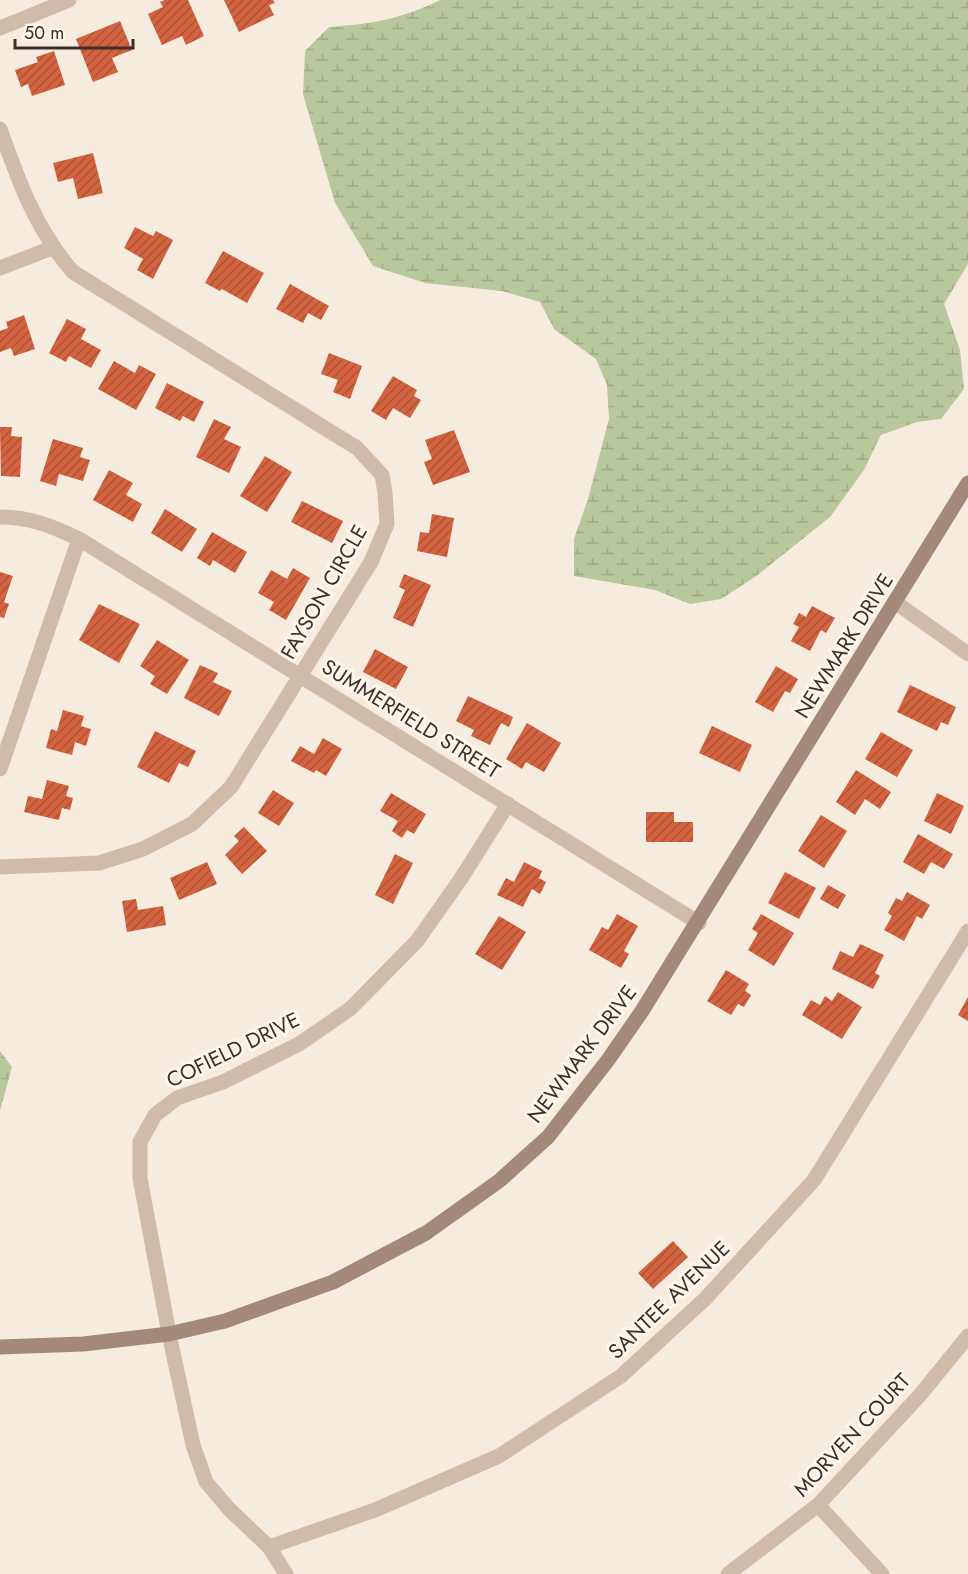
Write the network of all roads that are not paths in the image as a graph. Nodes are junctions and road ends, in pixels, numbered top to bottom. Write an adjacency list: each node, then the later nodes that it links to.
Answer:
1 (69, 0): 2 (street)
2 (0, 28)
3 (0, 129): 4 (street, FAYSON CIRCLE)
4 (52, 249): 5 (street); 11 (street, FAYSON CIRCLE)
5 (0, 268)
6 (968, 483): 9 (street, NEWMARK DRIVE)
7 (0, 517): 8 (street, SUMMERFIELD STREET)
8 (79, 539): 11 (street, SUMMERFIELD STREET); 12 (street)
9 (895, 602): 10 (street); 15 (street, NEWMARK DRIVE)
10 (968, 654)
11 (301, 675): 13 (street, SUMMERFIELD STREET); 14 (street, FAYSON CIRCLE)
12 (0, 768)
13 (508, 804): 15 (street, SUMMERFIELD STREET); 17 (street, COFIELD DRIVE)
14 (0, 867)
15 (699, 922): 17 (street, NEWMARK DRIVE)
16 (968, 931): 21 (street, SANTEE AVENUE)
17 (169, 1334): 19 (street, NEWMARK DRIVE); 21 (street, COFIELD DRIVE)
18 (968, 1336): 20 (street, MORVEN COURT)
19 (0, 1347)
20 (818, 1505): 23 (street, MORVEN COURT); 24 (street)
21 (270, 1547): 22 (street, COFIELD DRIVE)
22 (286, 1574)
23 (728, 1574)
24 (882, 1574)

